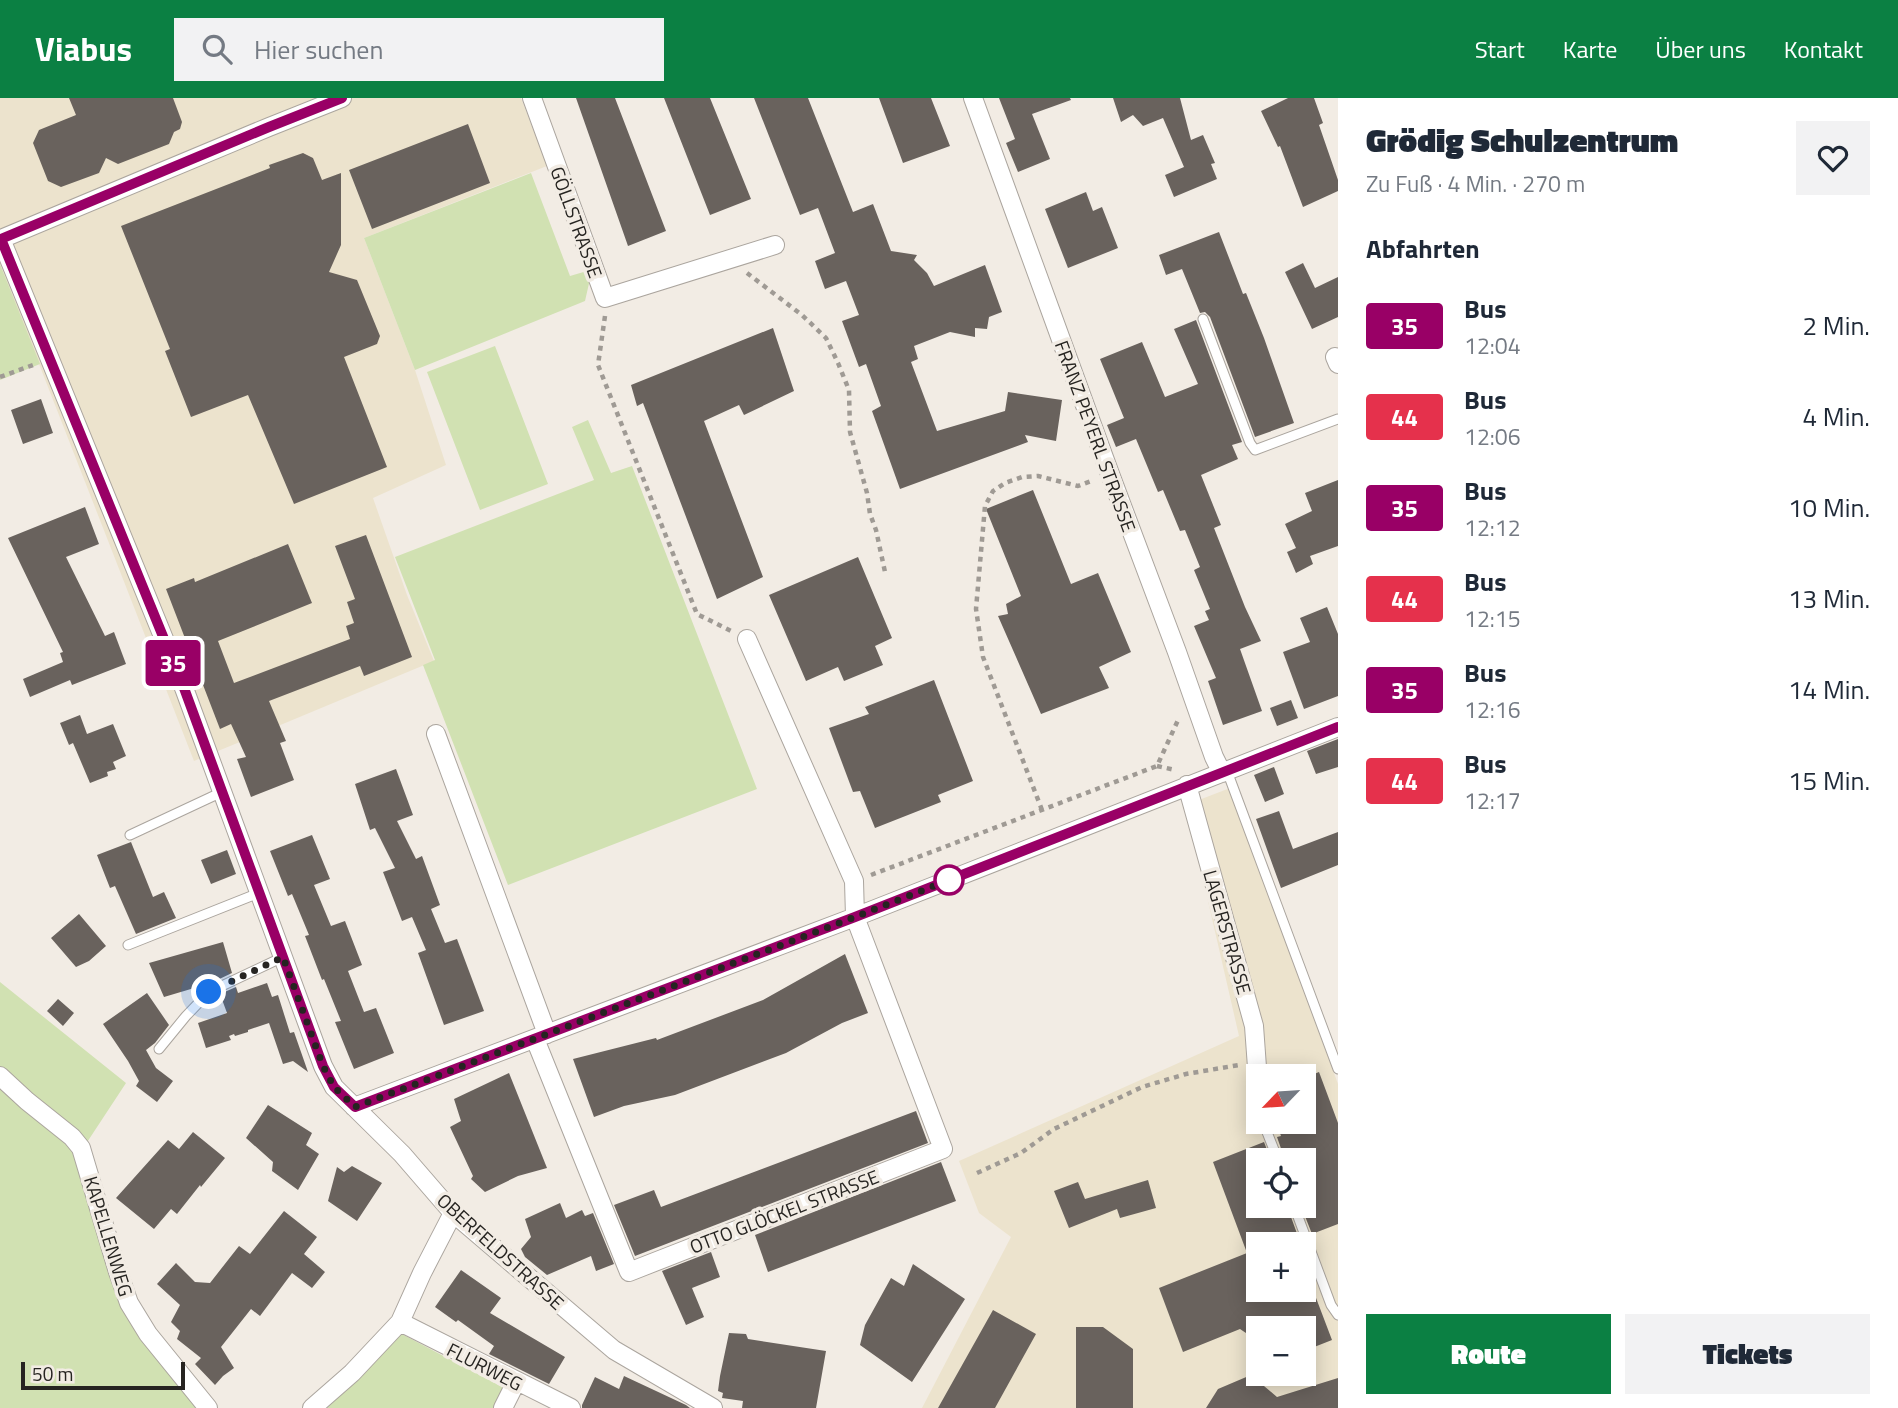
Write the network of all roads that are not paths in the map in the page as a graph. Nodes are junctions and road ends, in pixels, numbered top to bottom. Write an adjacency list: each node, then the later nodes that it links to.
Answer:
1 (342, 98): 4 (street)
2 (532, 98): 5 (street, GÖLLSTRASSE)
3 (973, 98): 11 (street, FRANZ PEYERL STRASSE)
4 (1, 239): 13 (street, OBERFELDSTRASSE)
5 (775, 245)
6 (1203, 318): 7 (lane)
7 (1338, 419)
8 (747, 639): 16 (street, OTTO GLÖCKEL STRASSE)
9 (1338, 727): 11 (street)
10 (436, 734): 19 (street, OTTO GLÖCKEL STRASSE)
11 (1224, 772): 12 (street); 22 (lane)
12 (1187, 785): 16 (street); 21 (street, LAGERSTRASSE)
13 (222, 792): 14 (lane); 15 (street, OBERFELDSTRASSE)
14 (131, 835)
15 (259, 893): 17 (lane); 18 (street, OBERFELDSTRASSE)
16 (855, 917): 19 (street); 19 (street, OTTO GLÖCKEL STRASSE)
17 (128, 945)
18 (283, 957): 20 (lane); 24 (street, OBERFELDSTRASSE)
19 (541, 1036): 24 (street)
20 (159, 1049)
21 (1257, 1064)
22 (1338, 1069)
23 (0, 1076): 30 (street, KAPELLENWEG)
24 (355, 1107): 25 (street, OBERFELDSTRASSE)
25 (453, 1213): 28 (street); 34 (street, OBERFELDSTRASSE)
26 (1298, 1218): 27 (lane)
27 (1338, 1315)
28 (400, 1322): 29 (street, FLURWEG); 31 (street)
29 (516, 1382): 32 (street); 33 (street, FLURWEG)
30 (208, 1408)
31 (312, 1408)
32 (503, 1408)
33 (571, 1408)
34 (713, 1408)

